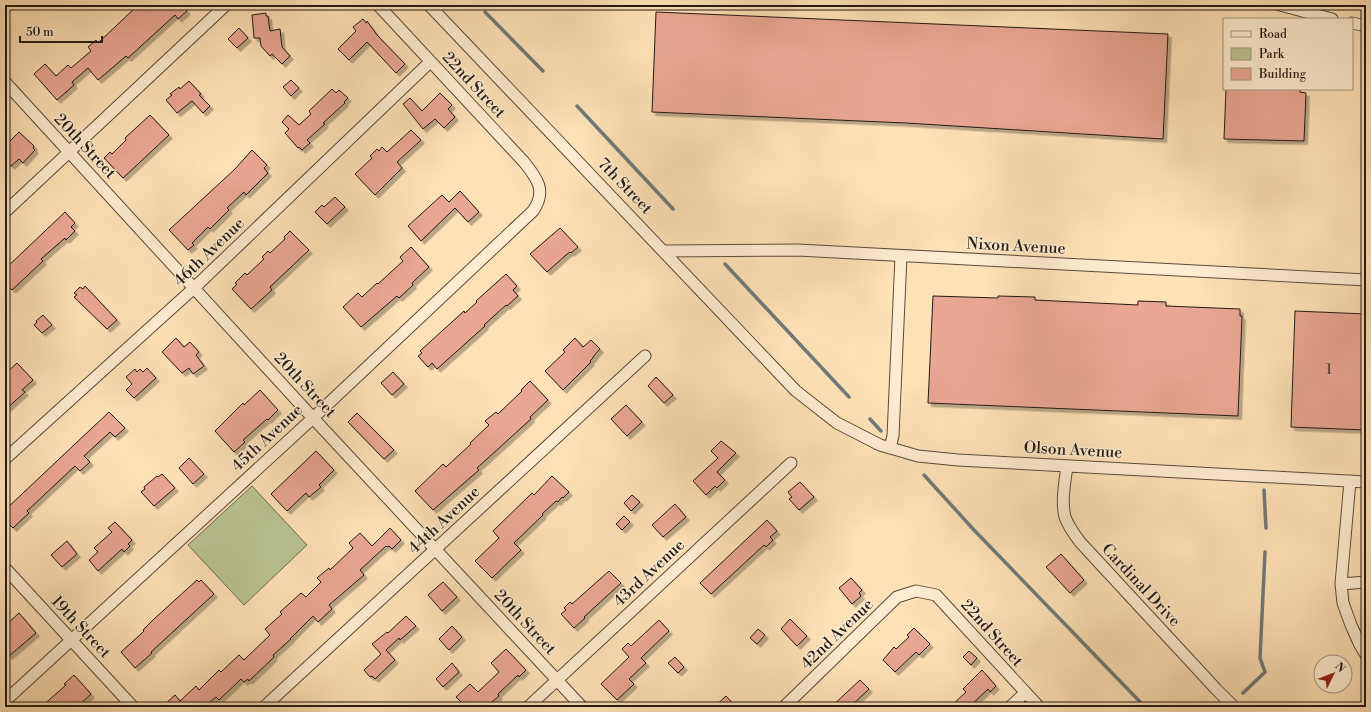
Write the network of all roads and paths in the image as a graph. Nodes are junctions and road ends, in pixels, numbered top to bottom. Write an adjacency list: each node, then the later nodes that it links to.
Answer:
1 (226, 5): 10 (street)
2 (378, 5): 8 (street, 22nd Street)
3 (429, 5): 13 (street, 7th Street)
4 (1280, 5): 5 (street)
5 (1328, 18)
6 (1353, 24): 7 (street)
7 (1366, 26)
8 (430, 62): 11 (street, 22nd Street); 16 (street, 46th Avenue)
9 (5, 82): 10 (street, 20th Street)
10 (69, 152): 12 (street); 16 (street, 20th Street)
11 (540, 192): 19 (street, 45th Avenue)
12 (5, 212)
13 (664, 251): 14 (street, Nixon Avenue); 18 (street, 7th Street)
14 (901, 256): 15 (street, Nixon Avenue); 20 (street)
15 (1366, 280)
16 (194, 288): 19 (street, 20th Street); 21 (street, 46th Avenue)
17 (645, 356): 26 (street, 44th Avenue)
18 (796, 391): 20 (street, Olson Avenue)
19 (313, 418): 26 (street, 20th Street); 31 (street, 45th Avenue)
20 (890, 448): 23 (street, Olson Avenue)
21 (5, 460)
22 (791, 463): 33 (street, 43rd Avenue)
23 (1066, 466): 24 (street, Olson Avenue); 43 (street, Cardinal Drive)
24 (1350, 481): 25 (street, Olson Avenue); 29 (street)
25 (1366, 482)
26 (435, 549): 33 (street, 20th Street); 38 (street, 44th Avenue)
27 (5, 568): 31 (street, 19th Street)
28 (1366, 582): 29 (street)
29 (1341, 584): 32 (street)
30 (916, 591): 34 (street, 22nd Street); 36 (street, 42nd Avenue)
31 (72, 640): 35 (street, 45th Avenue); 37 (street, 19th Street)
32 (1366, 655)
33 (557, 680): 39 (street, 43rd Avenue); 40 (street, 20th Street)
34 (1025, 693): 41 (street); 42 (street, 22nd Street)
35 (5, 701)
36 (790, 705)
37 (133, 707)
38 (264, 707)
39 (528, 707)
40 (582, 707)
41 (1010, 707)
42 (1039, 707)
43 (1234, 707)

